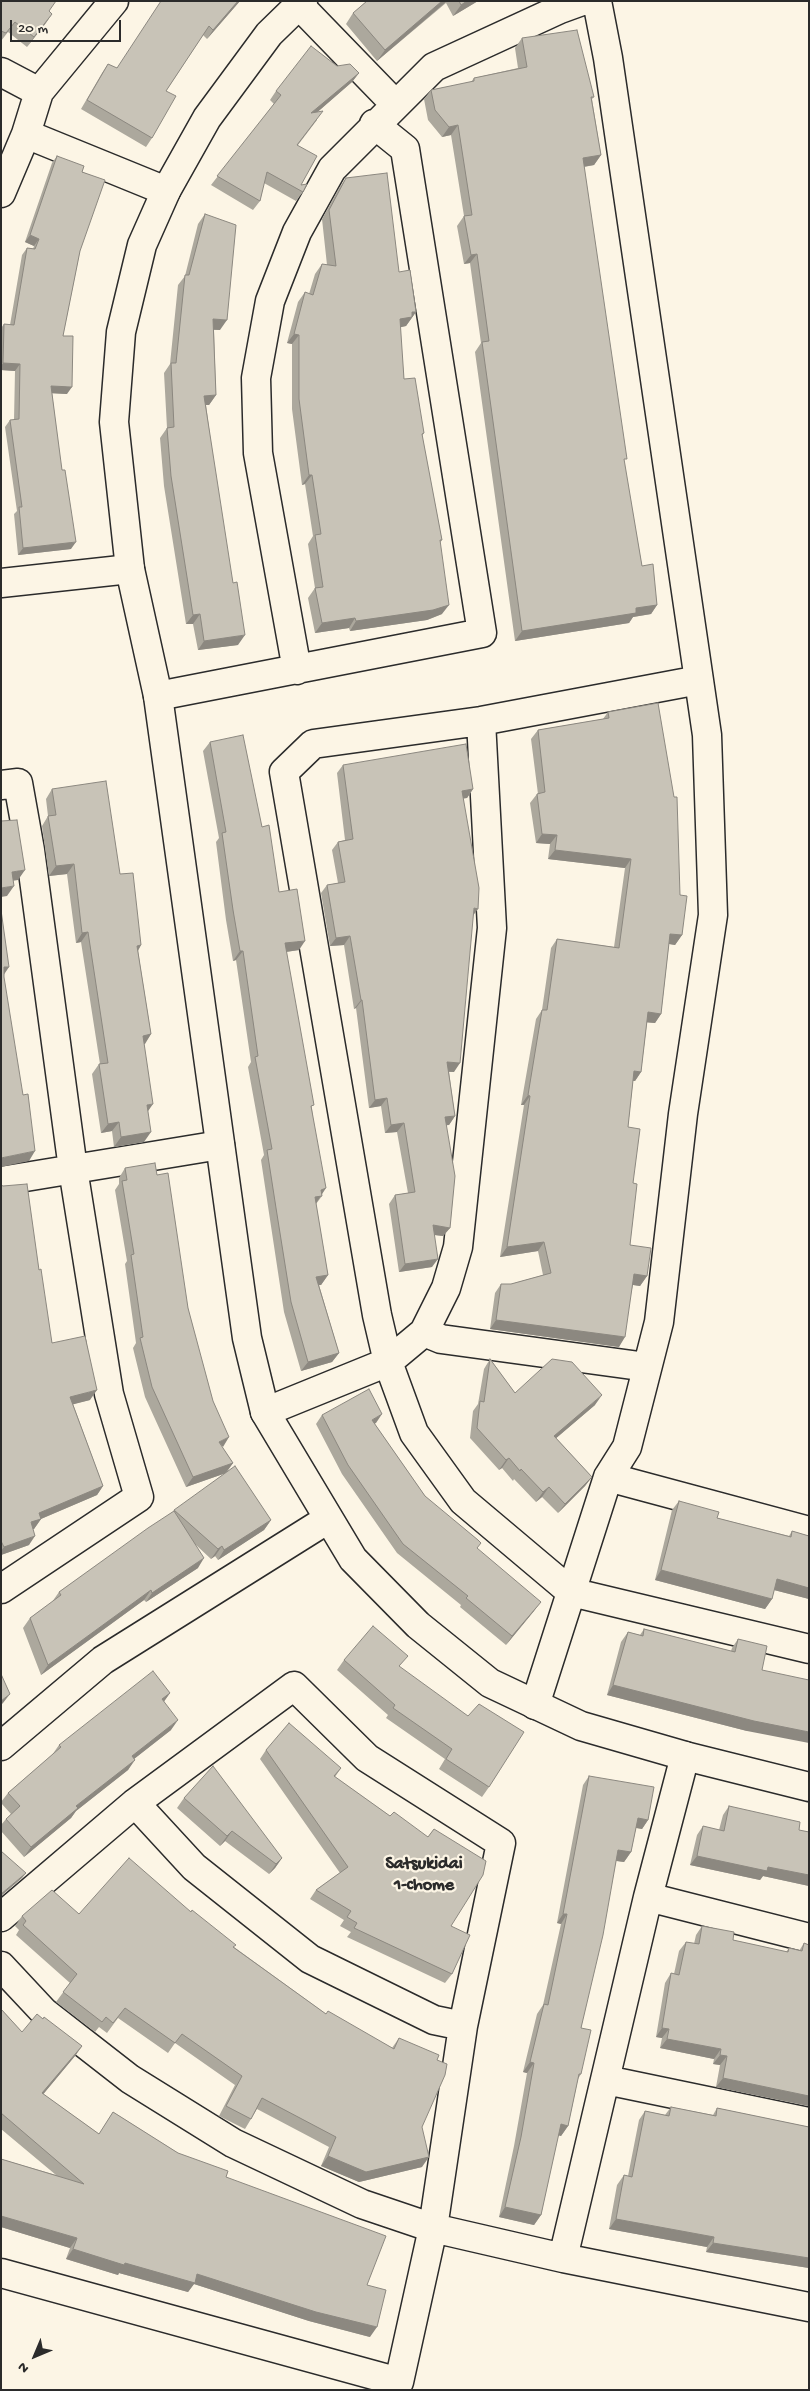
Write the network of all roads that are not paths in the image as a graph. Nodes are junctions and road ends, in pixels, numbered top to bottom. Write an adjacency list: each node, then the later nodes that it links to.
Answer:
1 (114, 1): 6 (street)
2 (582, 1): 7 (street)
3 (596, 1): 15 (street)
4 (301, 3): 7 (street); 10 (street)
5 (1, 72): 6 (street)
6 (40, 92): 9 (street)
7 (395, 104): 8 (street)
8 (374, 124): 14 (street); 14 (street)
9 (26, 134): 10 (street); 11 (street)
10 (166, 191): 12 (street)
11 (1, 194)
12 (130, 569): 13 (street); 16 (street)
13 (1, 583)
14 (298, 670): 16 (street)
15 (699, 680): 17 (street); 24 (street)
16 (158, 696): 19 (street)
17 (481, 721): 22 (street); 23 (street)
18 (1, 785): 20 (street)
19 (220, 1145): 20 (street); 25 (street)
20 (73, 1168): 21 (street); 29 (street)
21 (1, 1181)
22 (424, 1332): 23 (street); 24 (street)
23 (388, 1362): 25 (street); 30 (street)
24 (647, 1367): 26 (street)
25 (265, 1412): 27 (street)
26 (608, 1477): 28 (street); 30 (street)
27 (328, 1519): 32 (street); 33 (street)
28 (809, 1530)
29 (1, 1589)
30 (571, 1592): 31 (street); 32 (street)
31 (809, 1649)
32 (536, 1705): 34 (street)
33 (1, 1746)
34 (685, 1756): 35 (street); 37 (street)
35 (809, 1787)
36 (135, 1802): 38 (street); 41 (street); 41 (street)
37 (648, 1898): 39 (street); 42 (street)
38 (1, 1917)
39 (809, 1938)
40 (1, 1966): 44 (street)
41 (464, 2026): 44 (street)
42 (606, 2080): 43 (street); 45 (street)
43 (809, 2122)
44 (434, 2228): 45 (street); 46 (street)
45 (563, 2258): 47 (street)
46 (1, 2273)
47 (809, 2307)

